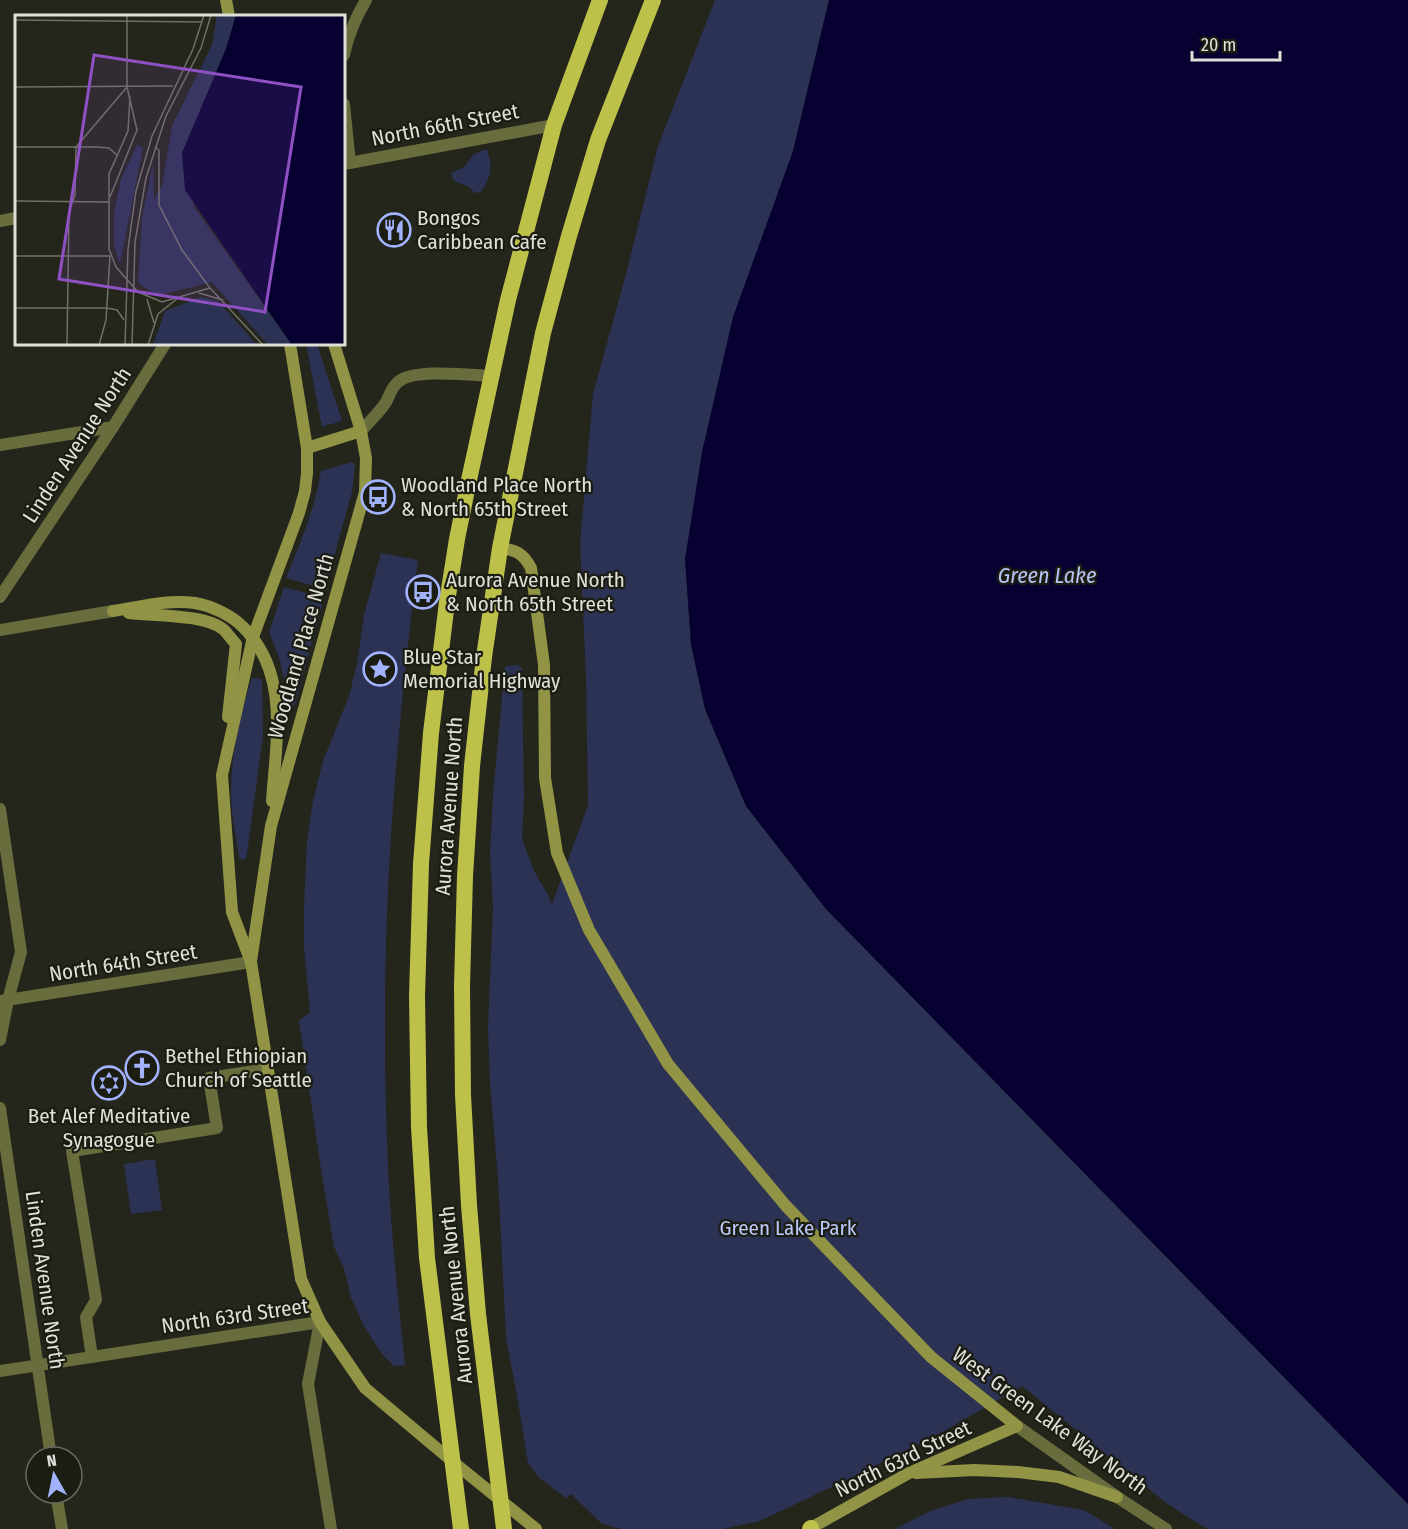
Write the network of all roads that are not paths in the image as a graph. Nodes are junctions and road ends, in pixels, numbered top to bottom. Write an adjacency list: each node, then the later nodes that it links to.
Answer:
1 (226, 0): 5 (main road)
2 (366, 0): 6 (street)
3 (600, 0): 8 (highway, Aurora Avenue North)
4 (652, 0): 20 (highway, Aurora Avenue North)
5 (229, 15)
6 (345, 51)
7 (345, 124): 9 (street)
8 (554, 125): 9 (street, North 66th Street); 15 (highway, Aurora Avenue North)
9 (347, 163)
10 (15, 218): 11 (street)
11 (0, 221)
12 (164, 345): 16 (street, Linden Avenue North)
13 (290, 345): 19 (main road, Woodland Place North)
14 (334, 345): 17 (main road, Woodland Place North)
15 (491, 376): 17 (street); 44 (highway, Aurora Avenue North)
16 (113, 427): 18 (street); 21 (street, Linden Avenue North)
17 (361, 431): 19 (main road); 27 (main road, Woodland Place North)
18 (0, 445)
19 (307, 448): 24 (main road, Woodland Place North)
20 (500, 548): 37 (main road, West Green Lake Way North); 45 (highway, Aurora Avenue North)
21 (0, 597)
22 (113, 611): 23 (street); 24 (main road); 25 (main road)
23 (0, 630)
24 (254, 637): 25 (main road, Woodland Place North); 27 (main road)
25 (222, 775): 28 (main road, Woodland Place North)
26 (0, 809): 29 (street)
27 (271, 826): 28 (main road, Woodland Place North)
28 (251, 962): 29 (street, North 64th Street); 31 (main road, Woodland Place North)
29 (4, 1000): 30 (street)
30 (0, 1040)
31 (268, 1069): 33 (main road, Woodland Place North); 34 (street)
32 (0, 1108): 35 (street, Linden Avenue North)
33 (320, 1322): 34 (street, North 63rd Street); 43 (street); 46 (main road, North 63rd Street)
34 (92, 1357): 35 (street, North 63rd Street)
35 (38, 1365): 36 (street, North 63rd Street); 38 (street, Linden Avenue North)
36 (0, 1371)
37 (1017, 1426): 39 (main road, North 63rd Street); 40 (street, West Green Lake Way North)
38 (49, 1445)
39 (909, 1473): 40 (main road); 47 (main road, North 63rd Street)
40 (1117, 1497): 48 (street, West Green Lake Way North)
41 (58, 1505): 42 (street)
42 (62, 1529)
43 (331, 1529)
44 (461, 1529)
45 (504, 1529)
46 (536, 1529)
47 (810, 1529)
48 (1166, 1529)

